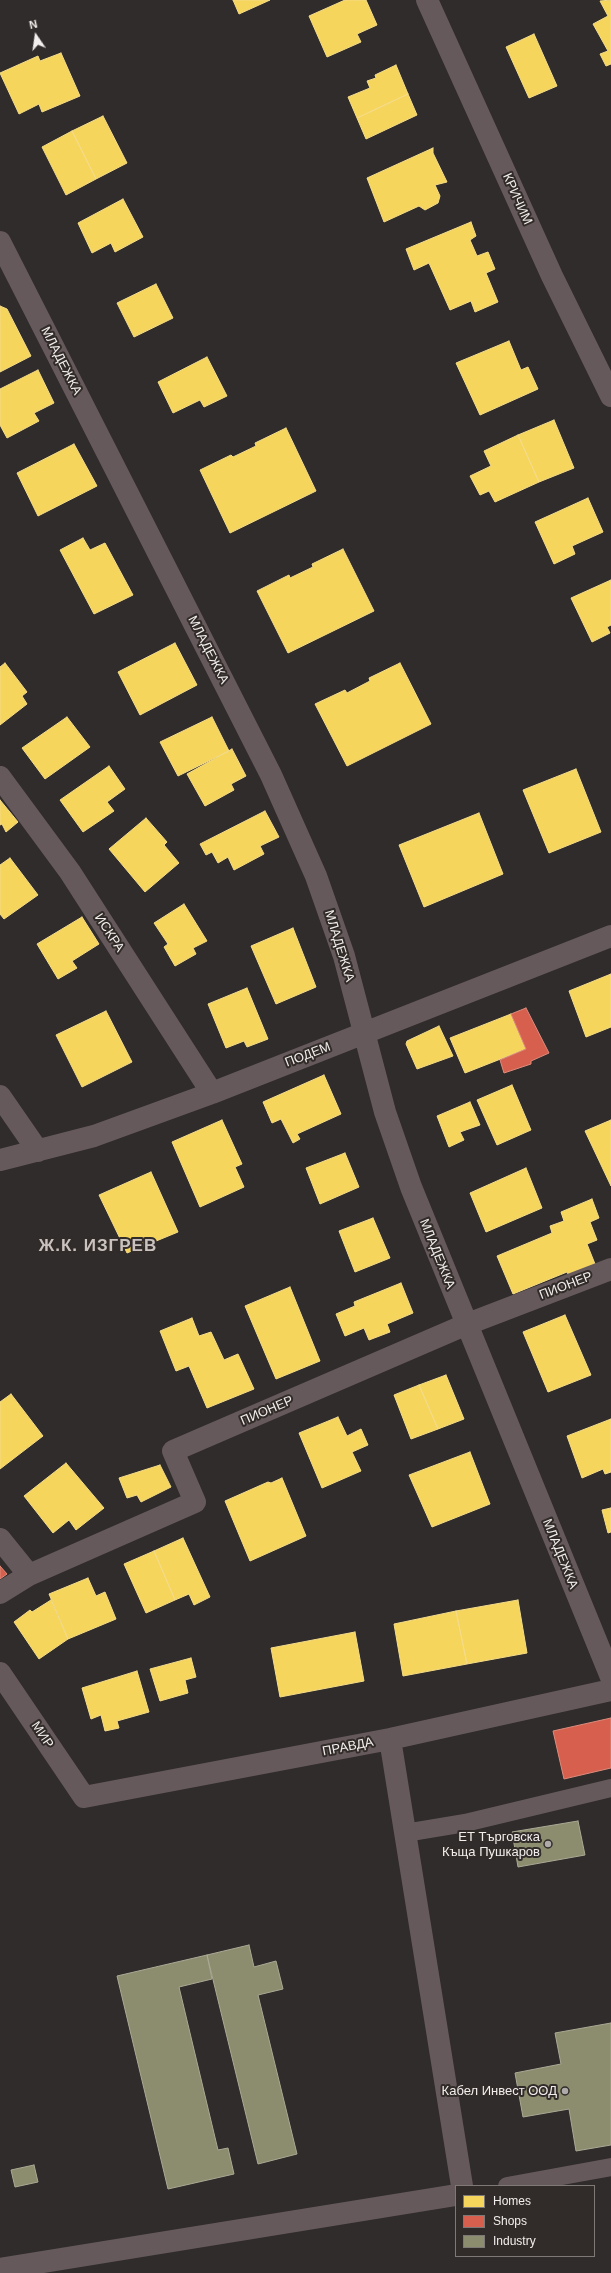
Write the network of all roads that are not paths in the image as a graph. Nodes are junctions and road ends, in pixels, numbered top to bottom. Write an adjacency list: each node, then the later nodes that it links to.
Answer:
1 (427, 0): 3 (street, КРИЧИМ)
2 (0, 242): 6 (street, МЛАДЕЖКА)
3 (611, 396)
4 (0, 777): 7 (street, ИСКРА)
5 (611, 936): 6 (street, ПОДЕМ)
6 (363, 1034): 7 (street, ПОДЕМ); 12 (street, МЛАДЕЖКА)
7 (212, 1093): 9 (street, ПОДЕМ)
8 (0, 1096): 9 (street)
9 (38, 1151): 10 (street, ПОДЕМ)
10 (0, 1160)
11 (611, 1269): 12 (street, ПИОНЕР)
12 (465, 1325): 14 (street, ПИОНЕР); 17 (street, МЛАДЕЖКА)
13 (0, 1539): 14 (street)
14 (29, 1575): 15 (street, ПИОНЕР)
15 (0, 1593)
16 (0, 1673): 21 (street, МИР)
17 (611, 1677)
18 (611, 1690): 19 (street, ПРАВДА)
19 (390, 1739): 21 (street, ПРАВДА); 22 (street)
20 (611, 1788): 22 (lane)
21 (84, 1798)
22 (405, 1833): 24 (street)
23 (611, 2166): 25 (lane)
24 (462, 2185)
25 (511, 2185)
26 (455, 2195): 27 (street)
27 (0, 2269)

